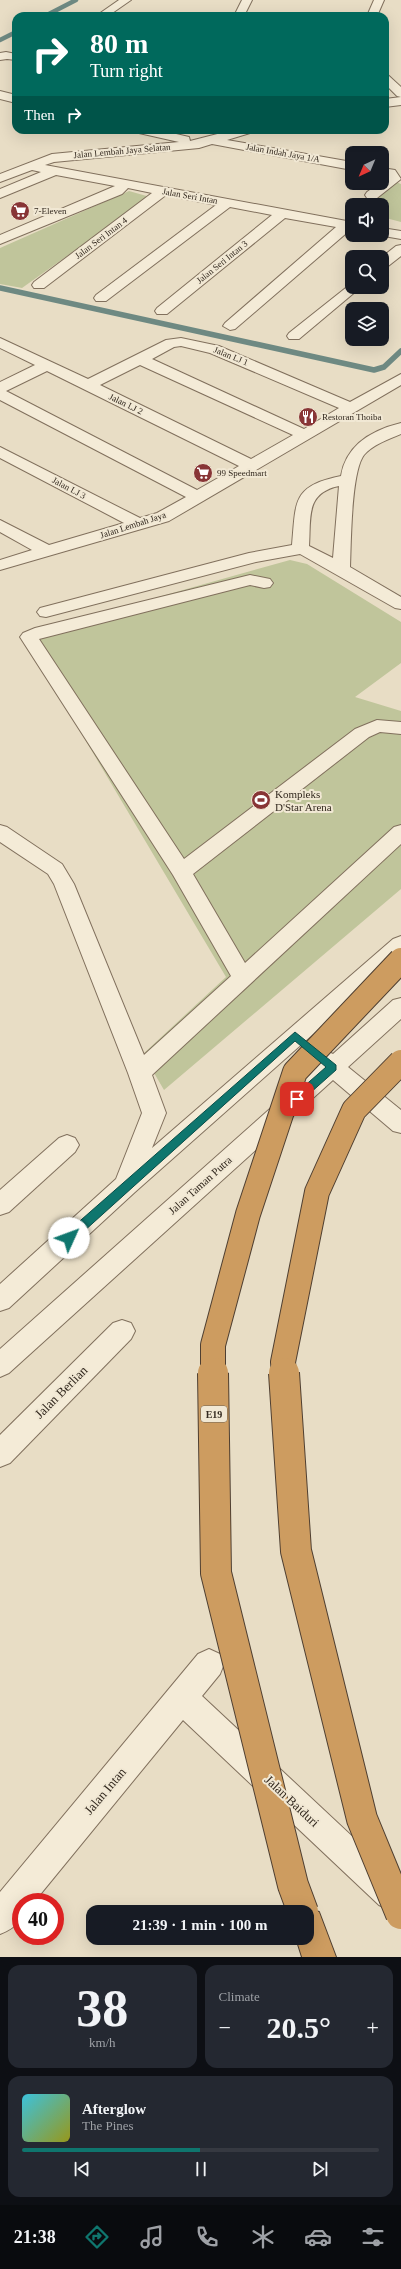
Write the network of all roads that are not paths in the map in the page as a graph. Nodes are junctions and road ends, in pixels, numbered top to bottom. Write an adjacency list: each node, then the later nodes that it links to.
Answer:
1 (126, 0): 4 (street)
2 (247, 0): 5 (street)
3 (379, 0): 6 (street)
4 (107, 12)
5 (242, 12)
6 (374, 12)
7 (0, 57): 8 (street)
8 (12, 57)
9 (389, 82): 10 (street)
10 (401, 93)
11 (0, 95): 12 (street)
12 (12, 98)
13 (401, 101): 14 (street)
14 (389, 102)
15 (159, 134): 18 (street)
16 (234, 134): 17 (street, Jalan Lembah Jaya Selatan)
17 (213, 141): 18 (street, Jalan Lembah Jaya Selatan); 20 (street, Jalan Indah Jaya 1/A)
18 (199, 144): 21 (street, Jalan Lembah Jaya Selatan)
19 (2, 163): 21 (street, Jalan Seri Intan)
20 (345, 165)
21 (24, 167): 22 (street, Jalan Seri Intan); 24 (street, Jalan Lembah Jaya Selatan)
22 (56, 171): 26 (street, Jalan Seri Intan); 29 (street)
23 (389, 174): 25 (street)
24 (0, 178)
25 (389, 182)
26 (126, 184): 28 (street, Jalan Seri Intan); 37 (street)
27 (379, 190): 30 (street)
28 (162, 191): 31 (street, Jalan Seri Intan); 40 (street, Jalan Seri Intan 4)
29 (0, 194)
30 (372, 195)
31 (227, 203): 32 (street, Jalan Seri Intan); 42 (street)
32 (283, 213): 33 (street, Jalan Seri Intan); 43 (street, Jalan Seri Intan 3)
33 (345, 224)
34 (345, 229): 44 (street)
35 (389, 233): 36 (street)
36 (401, 235)
37 (0, 240)
38 (401, 249): 39 (street)
39 (389, 258)
40 (39, 285)
41 (345, 294): 45 (street)
42 (101, 298)
43 (162, 311)
44 (230, 326)
45 (294, 336)
46 (0, 342): 48 (street, Jalan LJ 2)
47 (140, 359): 50 (street, Jalan LJ 1); 53 (street, Jalan LJ 1); 55 (street)
48 (47, 365): 50 (street, Jalan LJ 2); 51 (street)
49 (401, 379): 53 (street, Jalan Lembah Jaya)
50 (89, 385): 57 (street, Jalan LJ 2)
51 (0, 388)
52 (0, 394): 59 (street)
53 (351, 408): 55 (street, Jalan Lembah Jaya)
54 (401, 428): 58 (street)
55 (305, 435): 57 (street, Jalan Lembah Jaya)
56 (0, 452): 60 (street, Jalan LJ 3)
57 (252, 466): 59 (street, Jalan Lembah Jaya)
58 (348, 479): 62 (street); 65 (street)
59 (198, 497): 60 (street, Jalan Lembah Jaya)
60 (138, 524): 63 (street, Jalan Lembah Jaya)
61 (0, 526): 63 (street)
62 (300, 549): 65 (street); 68 (street)
63 (48, 552): 64 (street, Jalan Lembah Jaya)
64 (0, 565)
65 (341, 571): 67 (street)
66 (264, 583): 72 (street)
67 (401, 604)
68 (46, 612)
69 (401, 728): 72 (street)
70 (0, 832): 80 (street)
71 (401, 832): 75 (street)
72 (182, 872): 75 (street)
73 (401, 944): 77 (street)
74 (401, 960): 91 (highway, E19, bridge)
75 (242, 976): 80 (street)
76 (401, 1006): 79 (street, Jalan Taman Putra)
77 (295, 1036): 79 (street); 83 (street)
78 (401, 1062): 93 (highway, bridge)
79 (332, 1067): 81 (street); 87 (street, Jalan Taman Putra)
80 (140, 1073): 83 (street)
81 (398, 1116)
82 (67, 1146): 84 (street)
83 (126, 1185): 85 (street)
84 (0, 1205)
85 (0, 1300)
86 (122, 1331): 88 (street, Jalan Berlian)
87 (0, 1365)
88 (0, 1454)
89 (209, 1664): 90 (street, Jalan Intan)
90 (182, 1698): 92 (street, Jalan Baiduri); 94 (street, Jalan Intan)
91 (300, 1905)
92 (401, 1905)
93 (401, 1914)
94 (0, 1918)
95 (314, 1943): 96 (highway)
96 (319, 1957)

